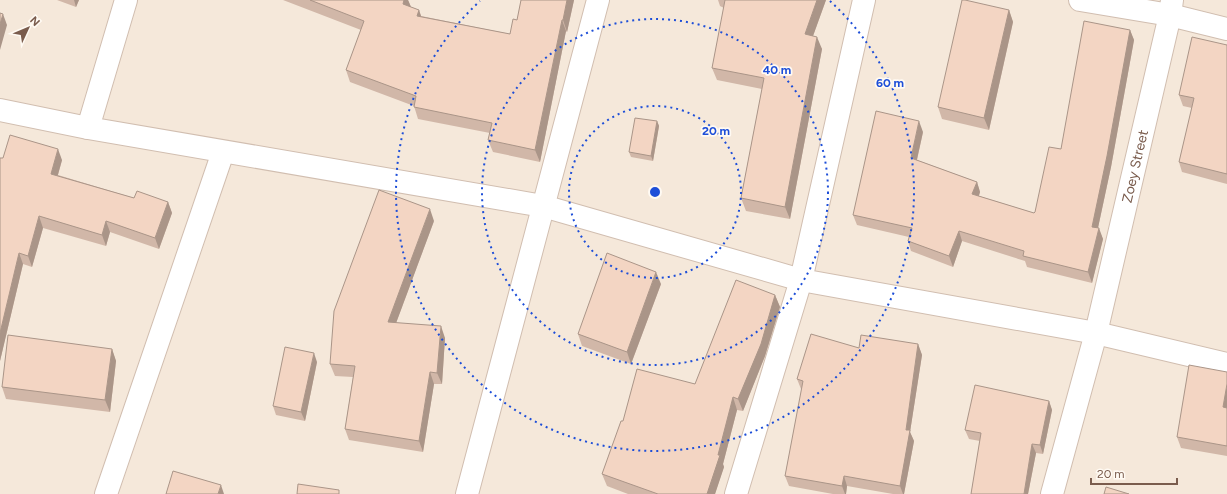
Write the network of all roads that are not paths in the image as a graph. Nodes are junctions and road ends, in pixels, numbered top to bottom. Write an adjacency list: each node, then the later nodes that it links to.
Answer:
1 (126, 0): 8 (street)
2 (598, 0): 10 (street)
3 (864, 0): 11 (street)
4 (1080, 0): 5 (street)
5 (1171, 8): 6 (street); 12 (street, Zoey Street)
6 (1227, 29)
7 (0, 110): 8 (street)
8 (88, 128): 9 (street)
9 (224, 152): 10 (street); 14 (street)
10 (543, 206): 11 (street); 15 (street)
11 (801, 280): 12 (street); 16 (street)
12 (1096, 333): 13 (street); 17 (street, Zoey Street)
13 (1227, 364)
14 (106, 494)
15 (467, 494)
16 (736, 494)
17 (1052, 494)

